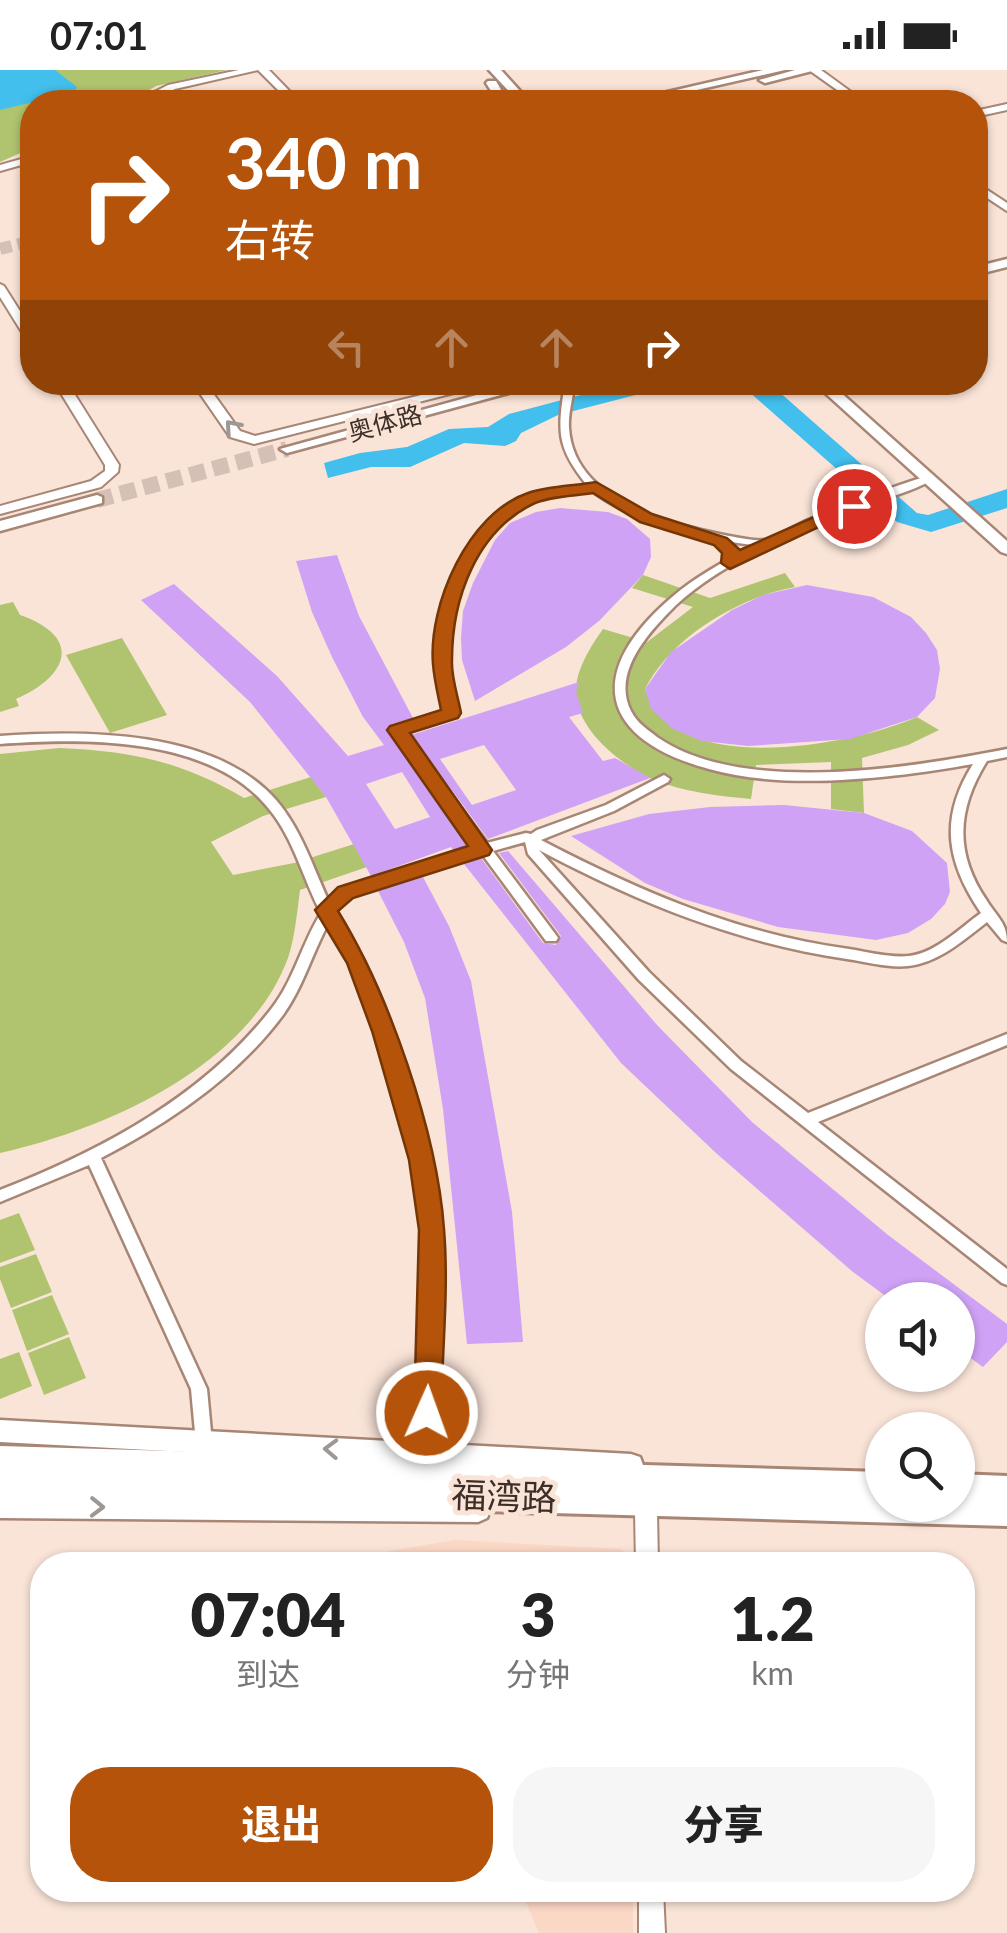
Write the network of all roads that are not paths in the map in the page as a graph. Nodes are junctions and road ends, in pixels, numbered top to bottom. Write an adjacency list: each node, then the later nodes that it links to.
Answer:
1 (254, 70): 7 (street)
2 (264, 70): 8 (street)
3 (480, 70): 6 (main road)
4 (779, 70): 9 (main road)
5 (812, 70): 10 (main road); 11 (street)
6 (493, 77)
7 (166, 90)
8 (283, 90)
9 (686, 90)
10 (718, 90)
11 (842, 90)
12 (0, 288): 13 (street)
13 (20, 320)
14 (68, 395): 25 (street)
15 (207, 395): 16 (street, one-way to 15)
16 (437, 395)
17 (457, 395): 18 (main road, 奥体路)
18 (490, 395)
19 (568, 395): 23 (street)
20 (834, 395): 22 (main road)
21 (852, 395): 24 (main road)
22 (928, 479): 24 (main road); 30 (street)
23 (596, 487): 29 (street); 40 (street)
24 (964, 502): 26 (main road)
25 (0, 513): 27 (main road)
26 (981, 517): 28 (main road); 31 (main road)
27 (0, 526)
28 (1007, 531)
29 (712, 538): 30 (street); 32 (street)
30 (765, 544): 32 (street)
31 (1007, 548)
32 (730, 563): 36 (street)
33 (0, 740): 41 (street)
34 (1007, 753): 35 (street)
35 (983, 758): 36 (street); 38 (street)
36 (928, 767): 38 (street)
37 (664, 779): 39 (street)
38 (960, 797): 42 (street)
39 (532, 840): 40 (street); 42 (street); 46 (street)
40 (482, 850): 41 (street); 44 (street)
41 (326, 910): 47 (street); 52 (street)
42 (988, 915): 43 (street)
43 (1007, 937)
44 (550, 938)
45 (1007, 1038): 46 (street)
46 (807, 1120): 49 (street)
47 (93, 1157): 48 (street); 51 (street)
48 (0, 1196)
49 (1007, 1278)
50 (0, 1432): 51 (main road)
51 (204, 1443): 52 (main road, one-way to 51)
52 (426, 1452): 54 (main road)
53 (0, 1457): 58 (highway, 福湾路)
54 (865, 1475)
55 (975, 1479): 56 (main road)
56 (1007, 1480)
57 (0, 1484): 63 (highway, 福湾路)
58 (865, 1485)
59 (975, 1488): 60 (highway)
60 (1007, 1489)
61 (0, 1506): 62 (main road, one-way to 62)
62 (646, 1510): 64 (main road); 65 (street)
63 (1007, 1513)
64 (1007, 1522)
65 (647, 1552)
66 (652, 1902): 67 (street)
67 (652, 1933)

